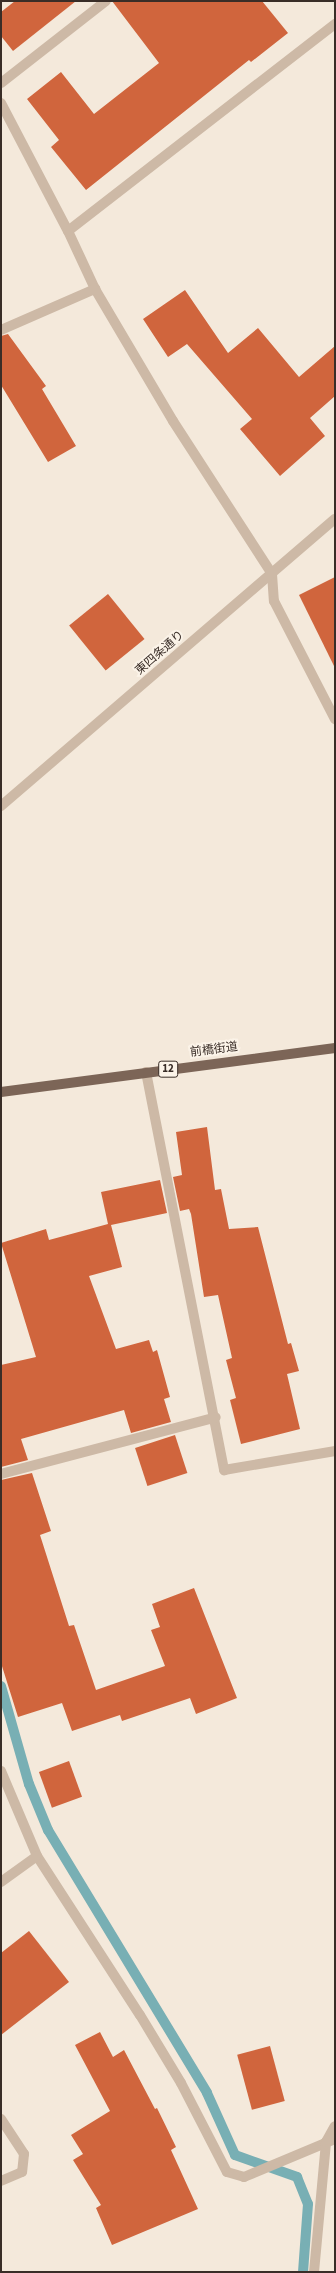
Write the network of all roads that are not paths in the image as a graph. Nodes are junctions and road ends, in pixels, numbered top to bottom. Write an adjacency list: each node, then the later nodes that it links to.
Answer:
1 (106, 1): 3 (street)
2 (335, 24): 5 (street)
3 (1, 83)
4 (1, 103): 5 (street)
5 (68, 231): 6 (street)
6 (95, 289): 7 (street); 9 (street)
7 (1, 330)
8 (335, 519): 9 (street, 東四条通り)
9 (272, 574): 10 (street); 11 (street, 東四条通り)
10 (335, 719)
11 (1, 806)
12 (335, 1048): 13 (main road, 前橋街道 / 12)
13 (146, 1072): 14 (main road, 前橋街道 / 12); 15 (street)
14 (1, 1092)
15 (216, 1417): 16 (street); 17 (street)
16 (335, 1451)
17 (1, 1474)
18 (1, 1771): 19 (street)
19 (38, 1856): 20 (street); 23 (street)
20 (1, 1882)
21 (1, 2119): 24 (street)
22 (335, 2126): 23 (street)
23 (330, 2140): 25 (street)
24 (1, 2181)
25 (314, 2272)

